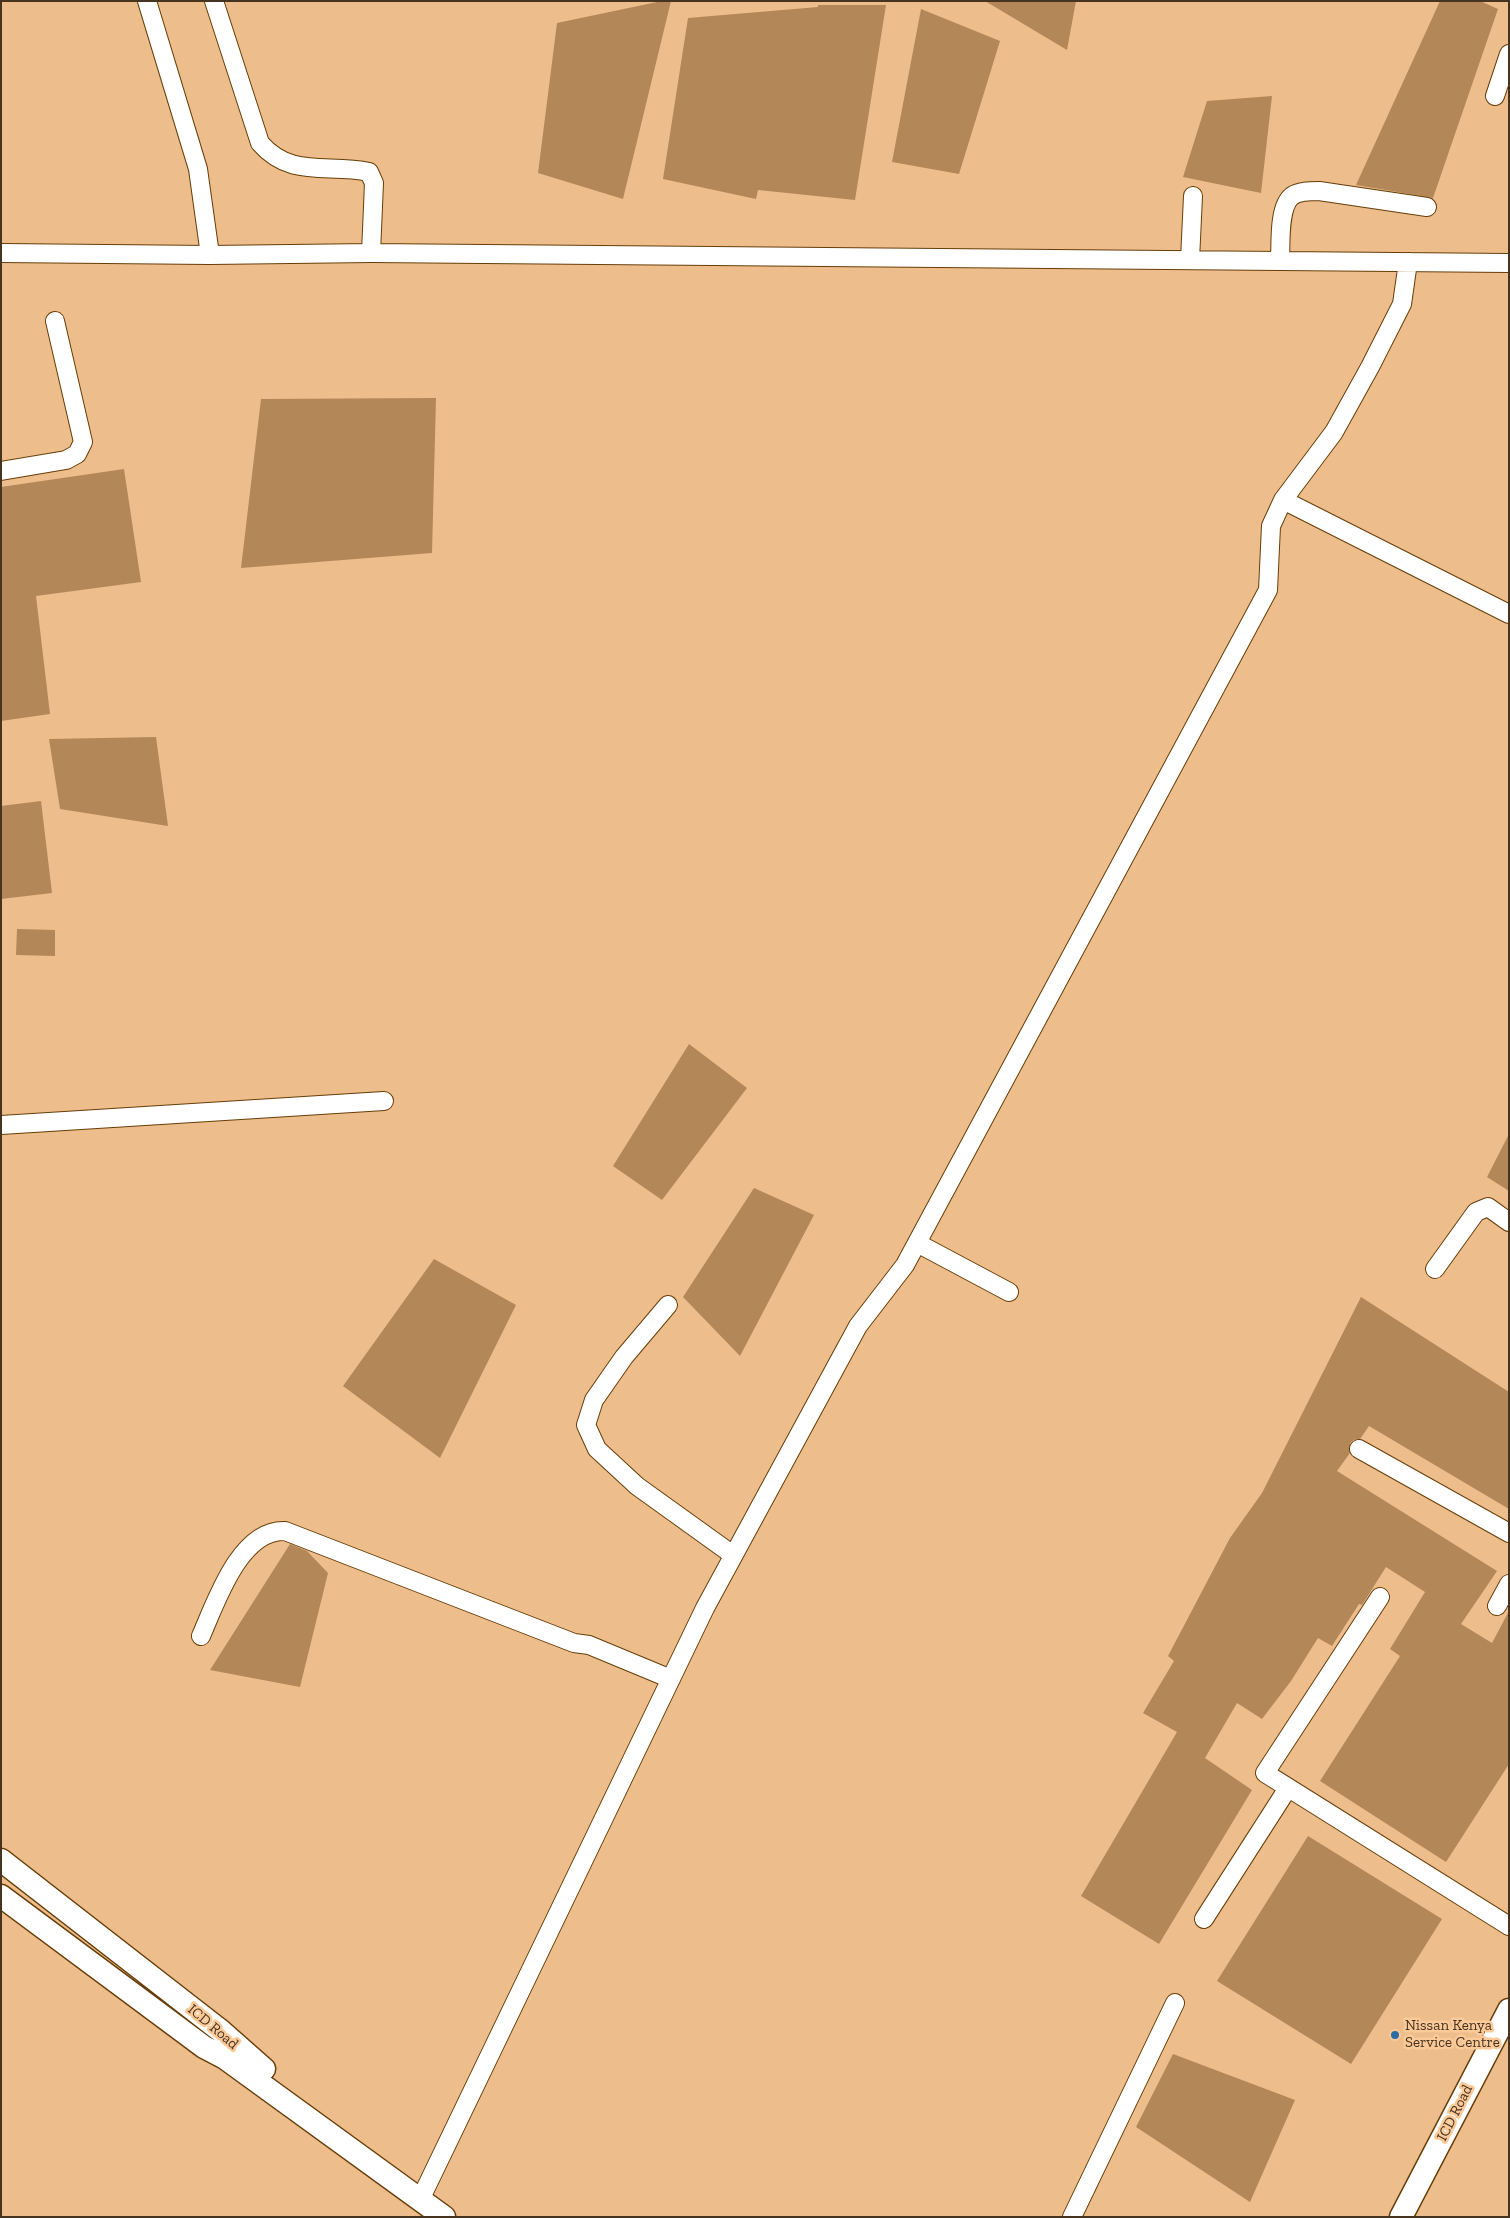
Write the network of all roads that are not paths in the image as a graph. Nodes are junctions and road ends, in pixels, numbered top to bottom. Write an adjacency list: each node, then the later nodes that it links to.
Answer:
1 (147, 1): 9 (lane)
2 (214, 1): 8 (lane)
3 (1509, 54): 4 (lane)
4 (1495, 96)
5 (1193, 196): 10 (lane)
6 (1427, 208): 11 (lane)
7 (1, 253): 9 (lane)
8 (371, 253): 9 (lane); 10 (lane)
9 (210, 255)
10 (1190, 260): 11 (lane)
11 (1280, 261): 12 (lane)
12 (1408, 262): 13 (lane); 16 (lane)
13 (1509, 263)
14 (55, 321): 15 (lane)
15 (1, 471)
16 (1283, 500): 17 (lane); 21 (lane)
17 (1509, 614)
18 (384, 1101): 19 (lane)
19 (1, 1125)
20 (1509, 1222): 22 (lane)
21 (917, 1243): 23 (lane); 27 (lane)
22 (1435, 1269)
23 (1009, 1292)
24 (668, 1305): 27 (lane)
25 (1360, 1449): 26 (lane)
26 (1509, 1534)
27 (733, 1555): 32 (lane)
28 (1509, 1584): 30 (lane)
29 (1380, 1597): 33 (lane)
30 (1497, 1606)
31 (201, 1636): 32 (lane)
32 (671, 1679): 40 (lane)
33 (1288, 1788): 36 (lane); 37 (lane)
34 (1, 1860): 40 (main road, ICD Road)
35 (1, 1896): 40 (main road, ICD Road)
36 (1204, 1919)
37 (1509, 1926)
38 (1175, 2002): 42 (lane)
39 (1509, 2010): 43 (main road, ICD Road)
40 (420, 2200): 41 (main road, ICD Road)
41 (444, 2217)
42 (1072, 2217)
43 (1401, 2217)

